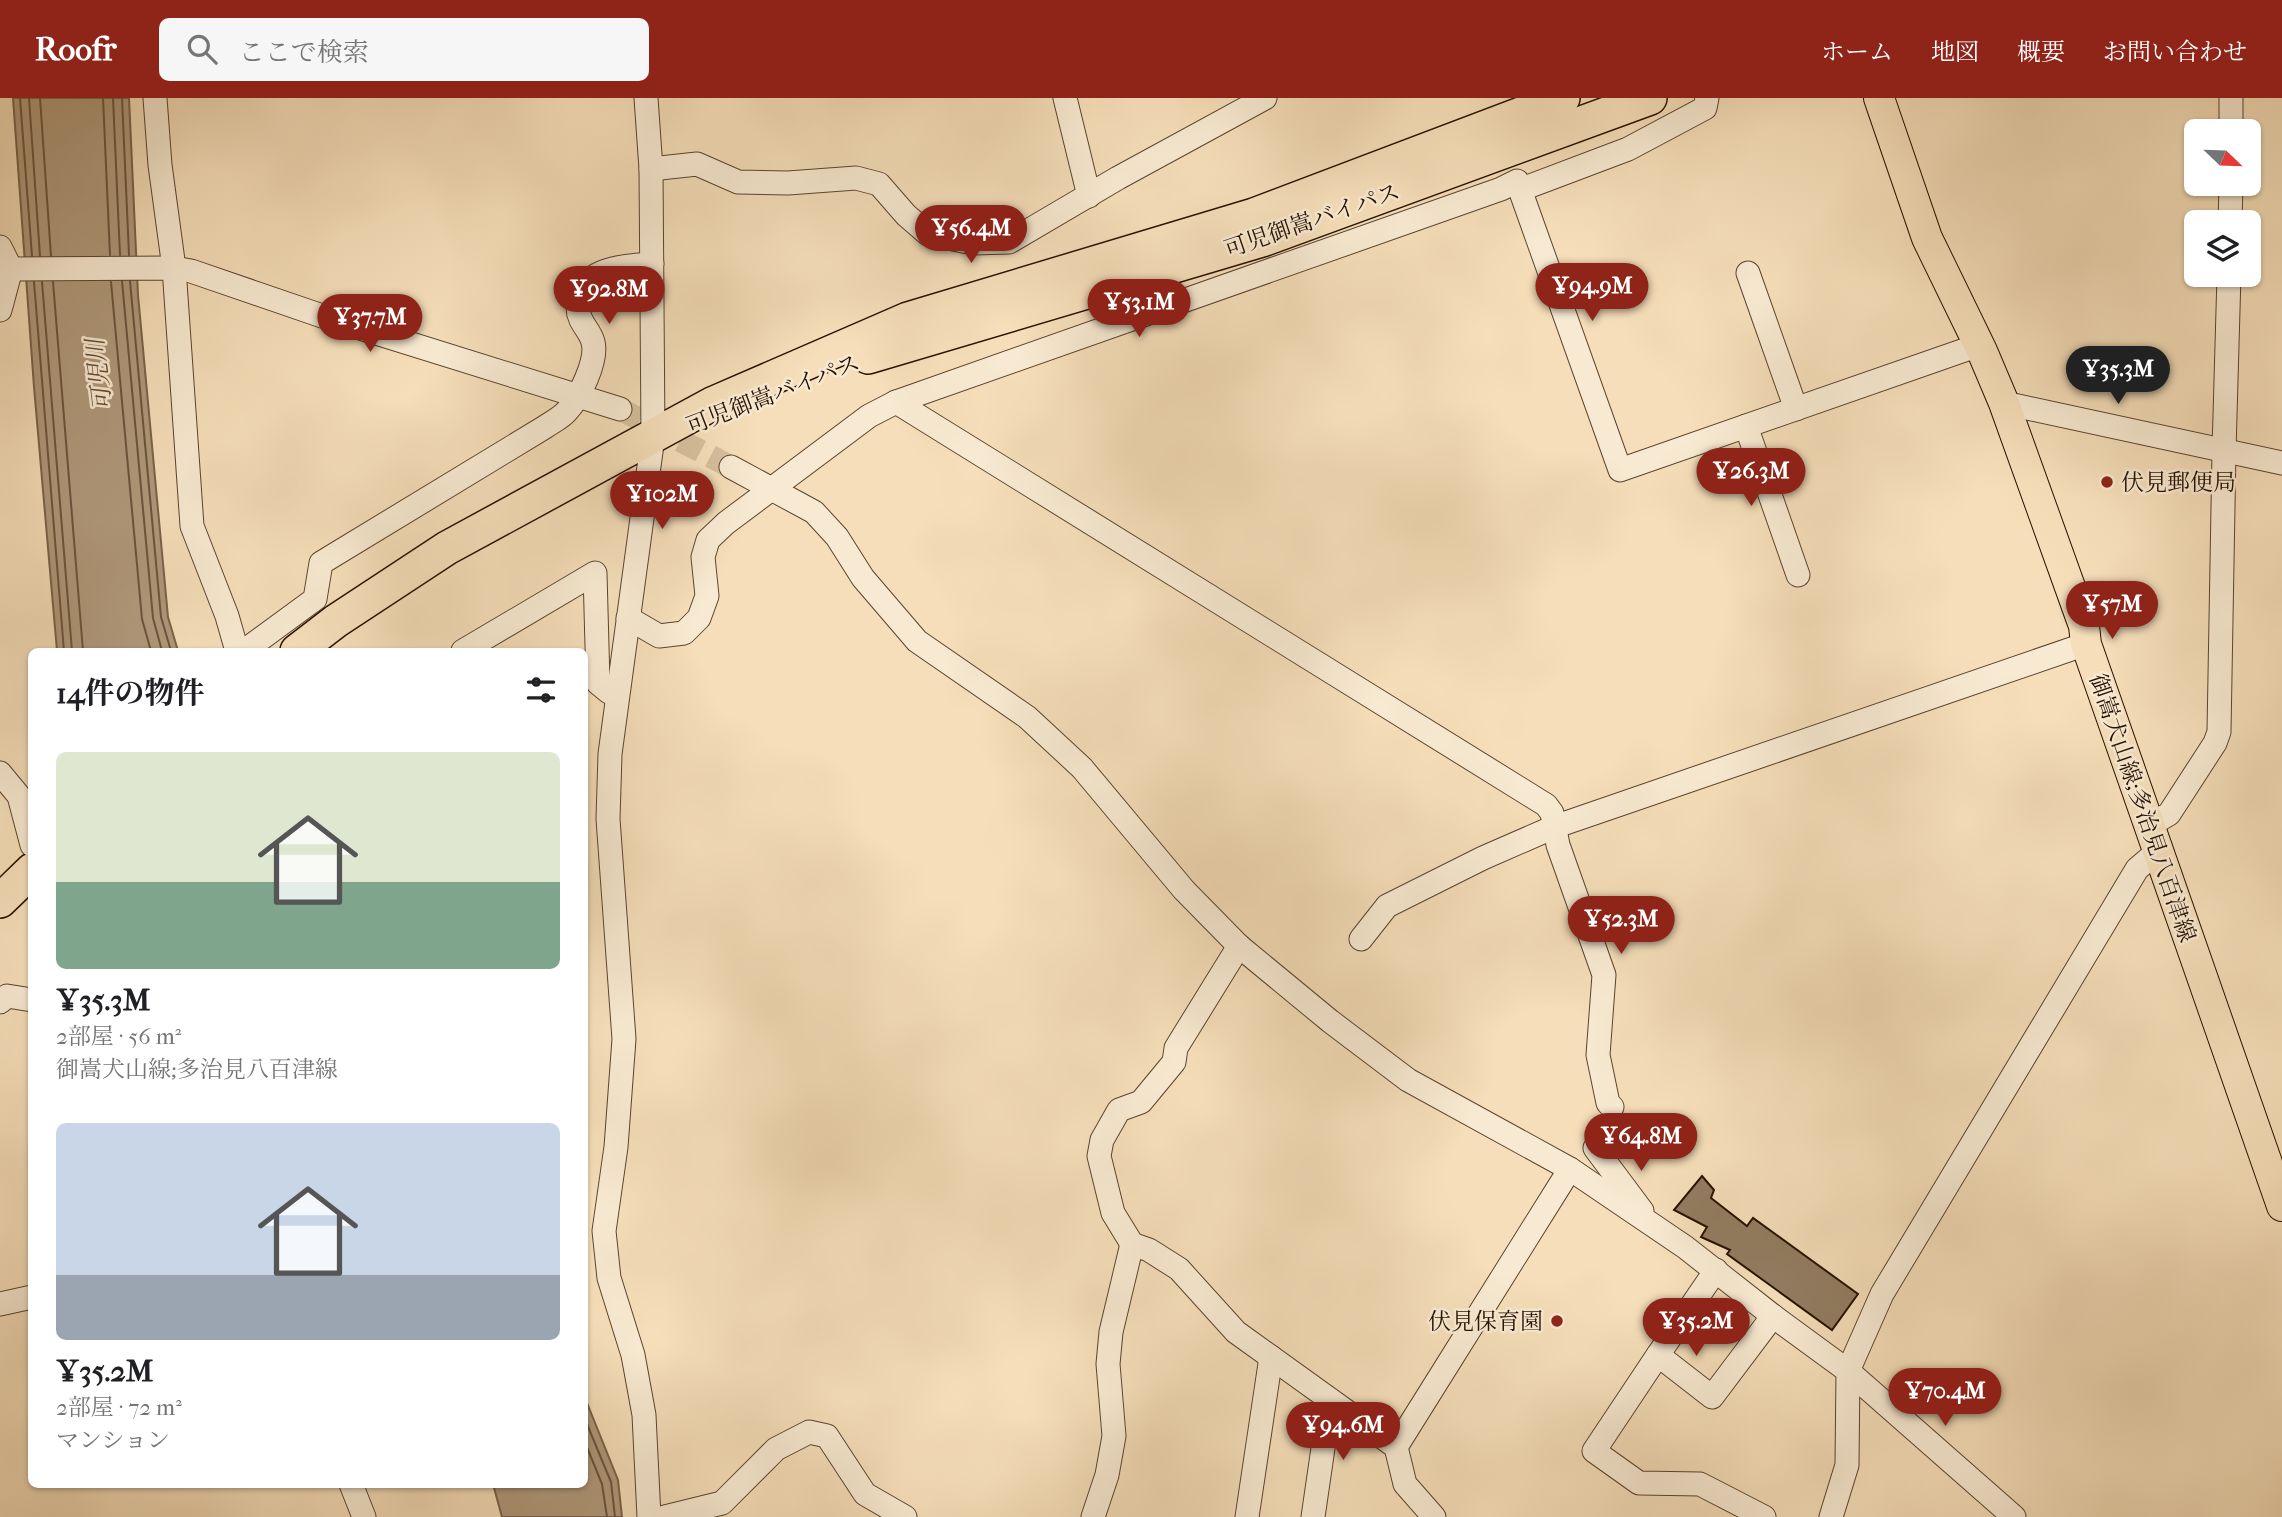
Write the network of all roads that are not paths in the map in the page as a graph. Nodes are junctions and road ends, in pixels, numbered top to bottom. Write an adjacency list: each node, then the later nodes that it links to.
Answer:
1 (155, 98): 16 (street)
2 (646, 98): 11 (street)
3 (1065, 98): 13 (street)
4 (1265, 98): 13 (street)
5 (1563, 98): 28 (highway, 可児御嵩バイパス)
6 (1650, 98): 28 (highway, 可児御嵩バイパス)
7 (1707, 98): 12 (street)
8 (1879, 98): 21 (main road, 御嵩犬山線;多治見八百津線)
9 (2231, 98): 10 (street)
10 (2231, 119)
11 (651, 169): 13 (street); 15 (street)
12 (1522, 190): 23 (street); 27 (street)
13 (1089, 196)
14 (0, 247): 17 (street)
15 (652, 264): 22 (street); 28 (street)
16 (164, 268): 17 (street); 22 (street); 36 (street)
17 (11, 269): 20 (street)
18 (1748, 273): 26 (street)
19 (2230, 287): 29 (street)
20 (0, 310)
21 (1979, 345): 24 (main road, 御嵩犬山線;多治見八百津線); 26 (street)
22 (578, 396): 25 (street); 37 (street)
23 (896, 402): 32 (street); 42 (street)
24 (2004, 403): 29 (street); 35 (main road, 御嵩犬山線;多治見八百津線)
25 (620, 409)
26 (1796, 409): 27 (street)
27 (1746, 426): 33 (street)
28 (653, 438): 34 (street); 38 (highway, 可児御嵩バイパス)
29 (2224, 451): 30 (street); 44 (street)
30 (2282, 463)
31 (731, 467): 32 (street)
32 (771, 488): 34 (street); 48 (street)
33 (1798, 575)
34 (628, 618): 40 (street)
35 (2086, 644): 42 (street); 44 (main road, 御嵩犬山線;多治見八百津線)
36 (236, 648)
37 (248, 648)
38 (301, 648)
39 (468, 648): 40 (street)
40 (617, 693): 68 (street)
41 (0, 773): 43 (street)
42 (1554, 827): 47 (street); 51 (street)
43 (28, 830)
44 (2154, 838): 54 (main road, 御嵩犬山線;多治見八百津線); 63 (street)
45 (28, 874): 46 (highway)
46 (0, 901)
47 (1362, 939)
48 (1240, 946): 53 (street); 56 (street)
49 (28, 999): 50 (street)
50 (0, 1002)
51 (1612, 1107)
52 (1595, 1148): 55 (street)
53 (1570, 1169): 55 (street); 65 (street)
54 (2282, 1206)
55 (1652, 1224): 57 (street)
56 (1132, 1244): 62 (street); 71 (street)
57 (1716, 1270): 60 (street); 61 (street)
58 (28, 1298): 59 (street)
59 (0, 1304)
60 (1773, 1316): 61 (street); 63 (street)
61 (1658, 1355): 75 (street)
62 (1271, 1357): 64 (street); 72 (street)
63 (1848, 1371): 76 (street); 77 (street)
64 (1330, 1400): 65 (street); 73 (street)
65 (1396, 1447): 74 (street)
66 (353, 1488): 67 (street)
67 (365, 1517)
68 (649, 1517)
69 (665, 1517): 70 (street)
70 (905, 1517)
71 (1093, 1517)
72 (1247, 1517)
73 (1313, 1517)
74 (1434, 1517)
75 (1764, 1517)
76 (1831, 1517)
77 (2014, 1517)

